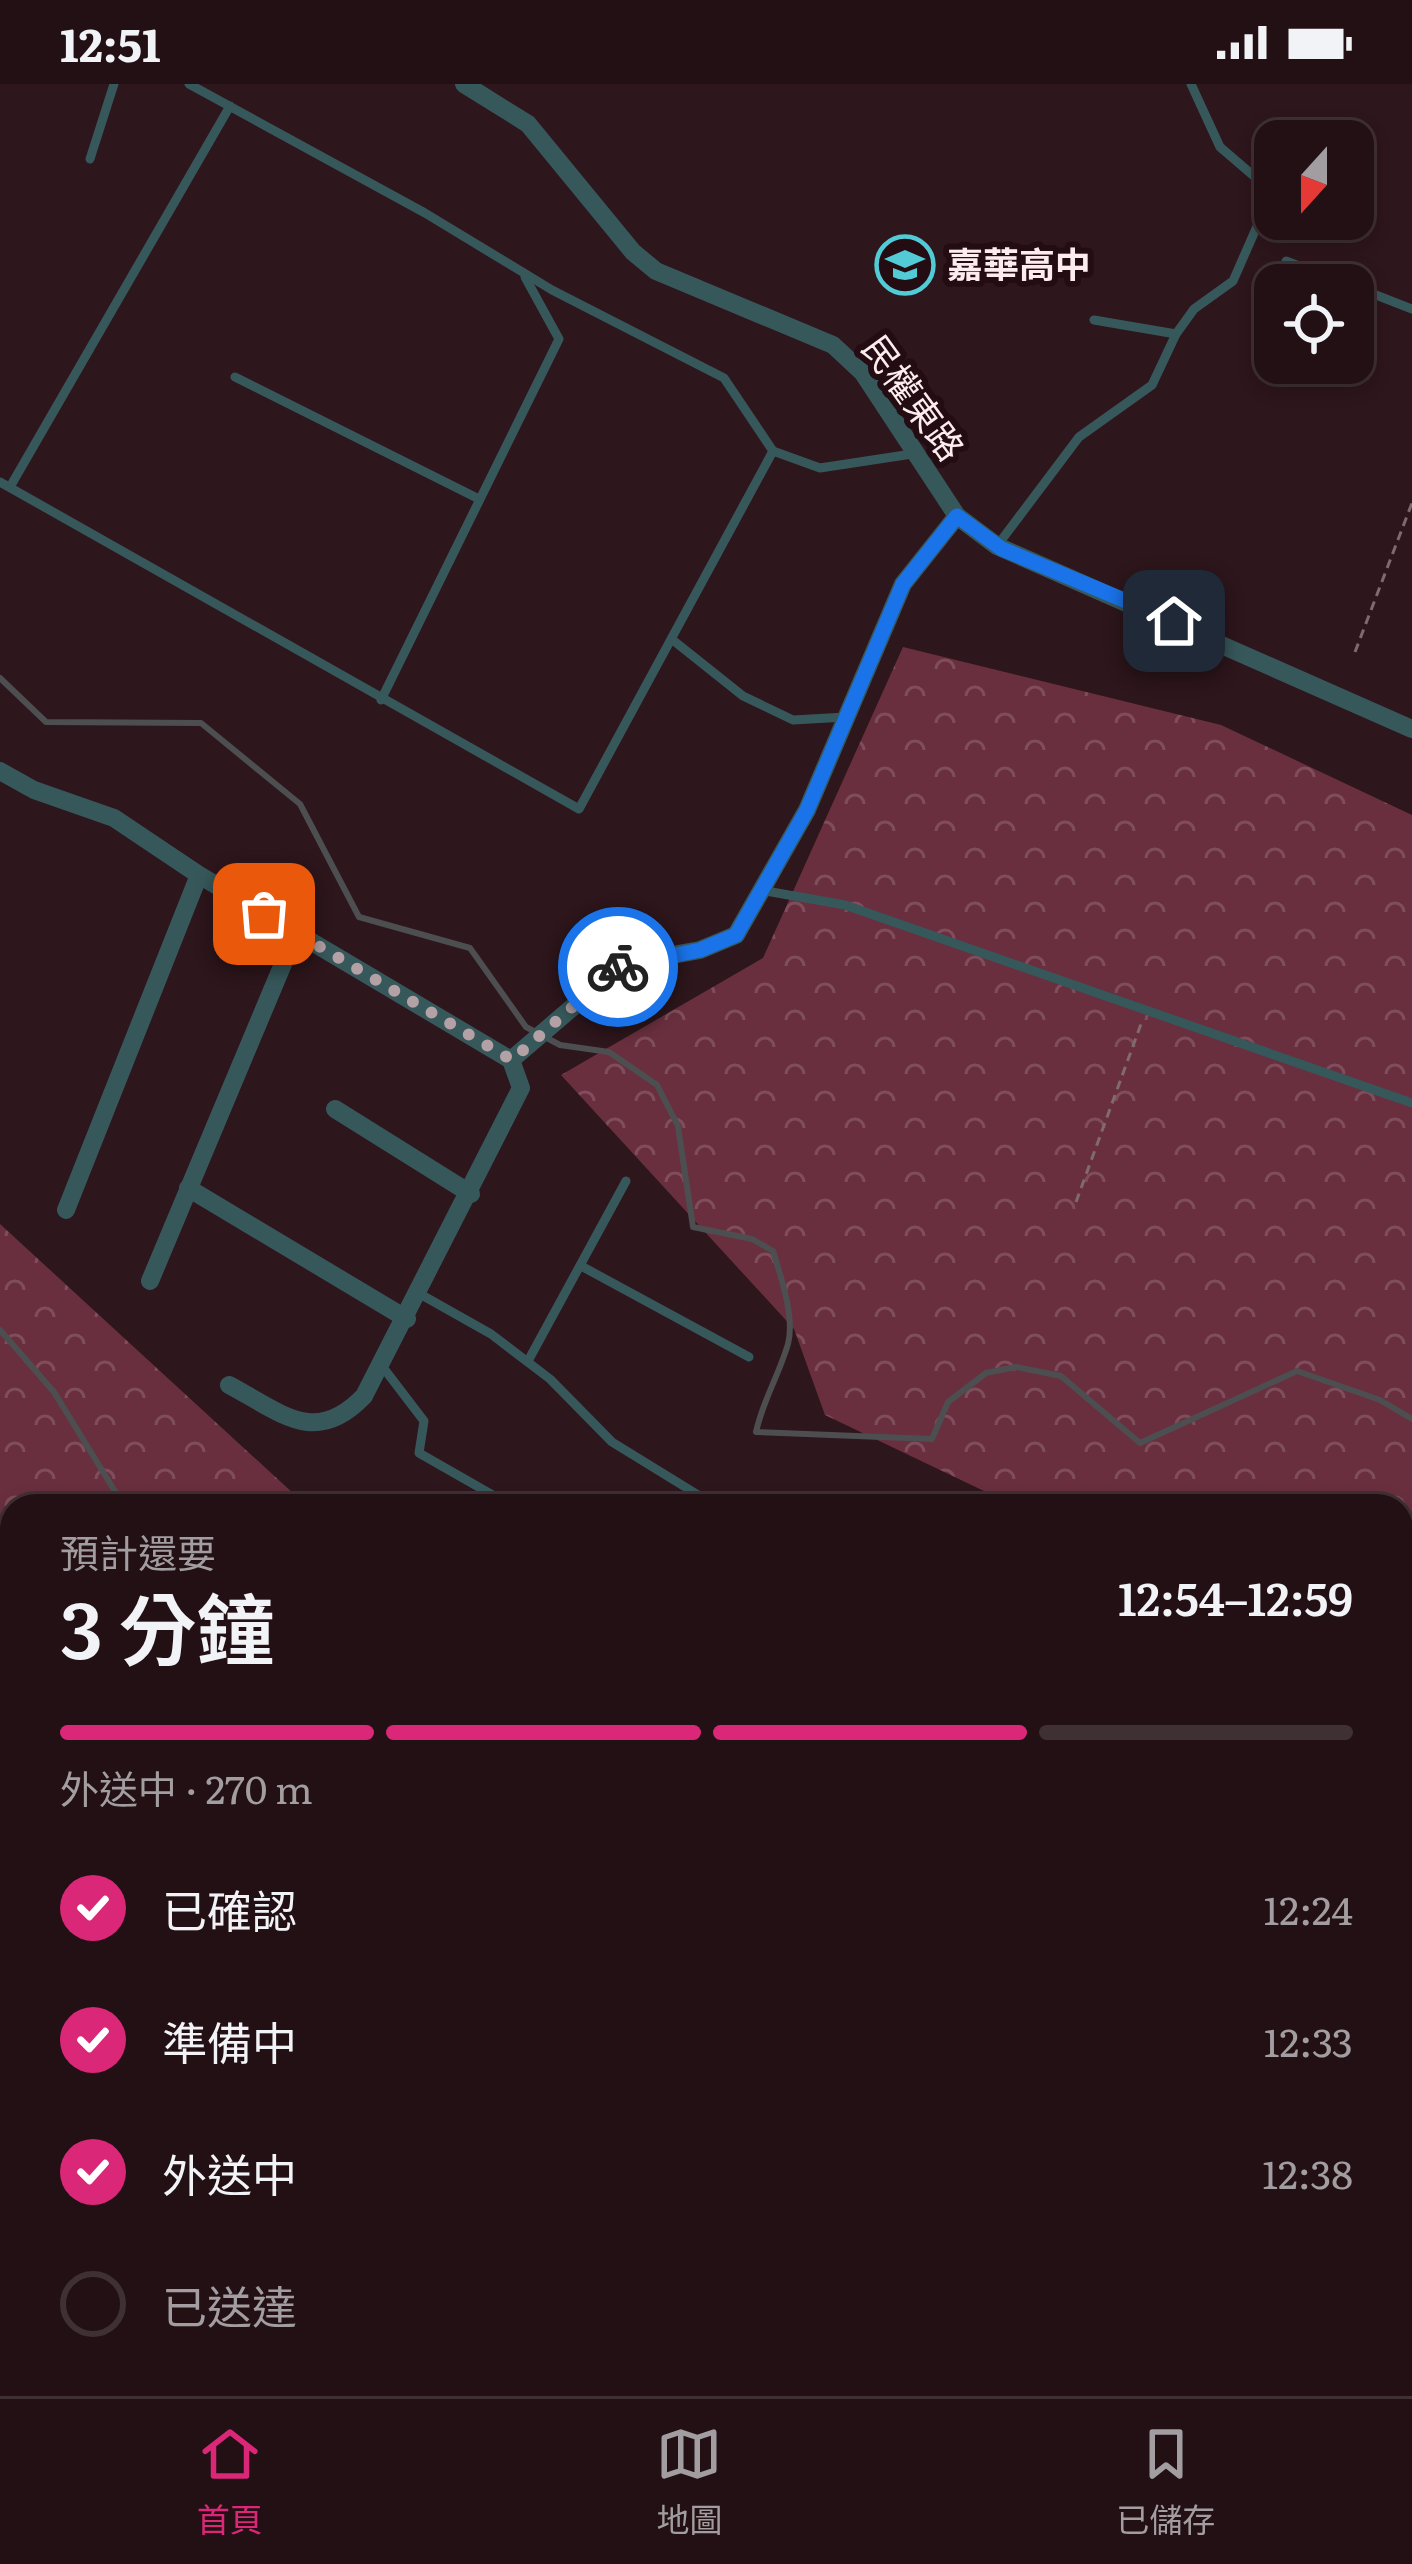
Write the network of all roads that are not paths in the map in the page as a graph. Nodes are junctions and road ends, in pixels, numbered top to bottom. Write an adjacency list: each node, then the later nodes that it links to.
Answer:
1 (114, 84): 6 (lane)
2 (189, 84): 5 (lane)
3 (464, 84): 16 (street, 民權東路)
4 (1191, 84): 13 (lane)
5 (230, 106): 9 (lane); 17 (lane)
6 (90, 159)
7 (1286, 261): 8 (lane)
8 (1294, 264)
9 (523, 272): 15 (lane); 18 (lane)
10 (1374, 295): 11 (lane)
11 (1412, 309)
12 (1094, 320): 13 (lane)
13 (1175, 334): 20 (lane)
14 (235, 376): 18 (lane)
15 (773, 451): 16 (lane); 21 (lane)
16 (912, 454): 19 (street, 民權東路)
17 (5, 484): 22 (lane)
18 (477, 499): 22 (lane)
19 (957, 516): 20 (street, 民權東路); 23 (street)
20 (997, 546): 24 (street, 民權東路)
21 (674, 641): 22 (lane); 23 (lane)
22 (381, 700)
23 (851, 717): 27 (street)
24 (1412, 728)
25 (0, 771): 26 (street)
26 (199, 875): 28 (street); 35 (street)
27 (766, 891): 29 (street); 30 (lane)
28 (296, 933): 29 (street); 33 (street)
29 (512, 1060): 34 (street)
30 (1412, 1103)
31 (335, 1109): 34 (street)
32 (626, 1180): 36 (lane)
33 (188, 1189): 37 (street); 39 (street)
34 (471, 1194): 38 (street)
35 (66, 1210)
36 (583, 1267): 40 (lane); 41 (lane)
37 (150, 1281)
38 (420, 1294): 39 (street); 41 (lane)
39 (407, 1319): 42 (street)
40 (748, 1357)
41 (528, 1360): 45 (lane)
42 (382, 1366): 43 (street); 44 (lane)
43 (230, 1384)
44 (491, 1494)
45 (696, 1494)

